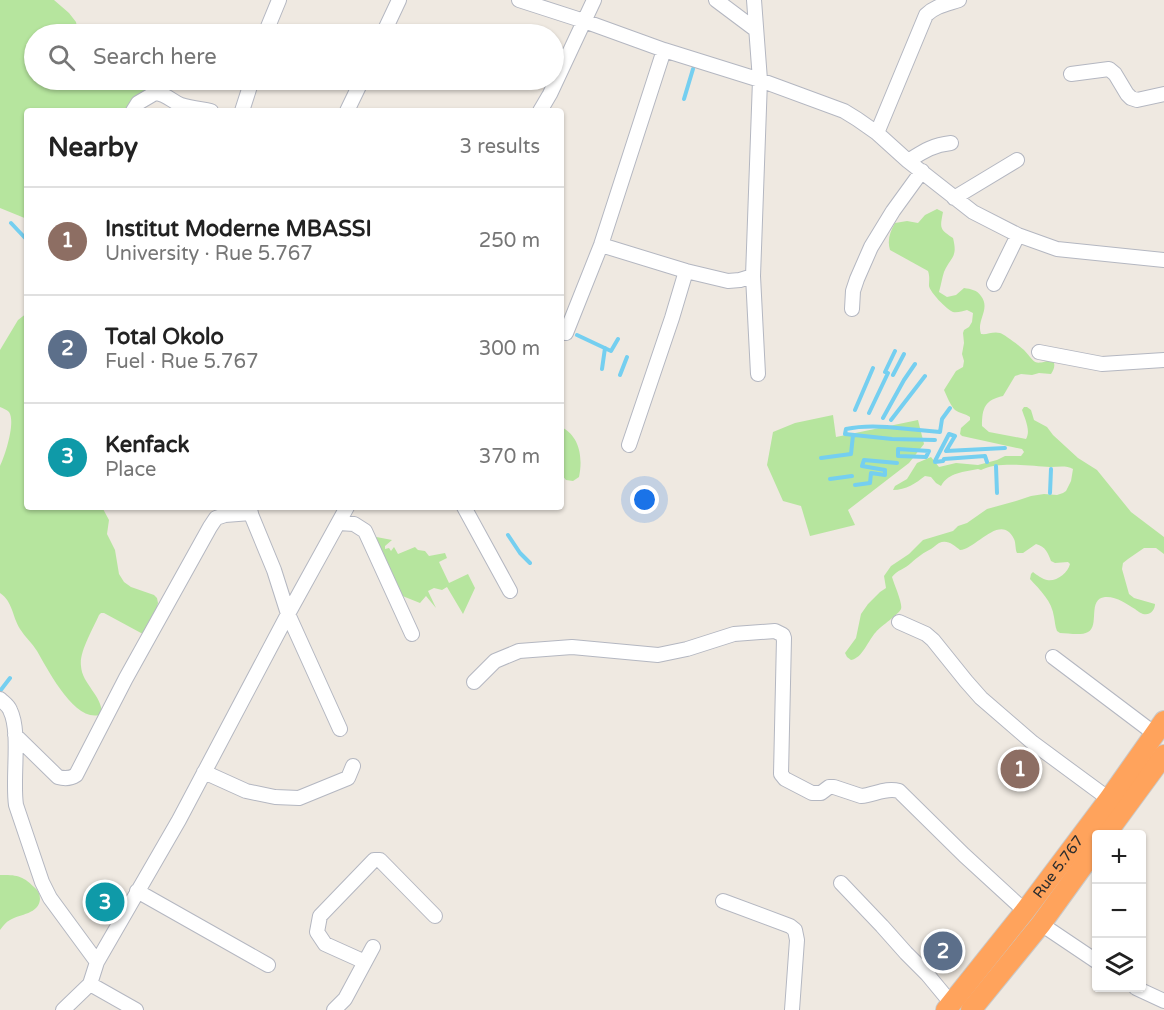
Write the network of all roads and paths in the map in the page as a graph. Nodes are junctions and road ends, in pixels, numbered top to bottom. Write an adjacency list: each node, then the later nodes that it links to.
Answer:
1 (279, 0): 9 (street)
2 (399, 0): 10 (street)
3 (519, 0): 8 (street)
4 (594, 0): 8 (street)
5 (716, 0): 11 (street)
6 (754, 0): 11 (street)
7 (959, 0): 25 (street)
8 (584, 21): 12 (street); 13 (street)
9 (269, 24)
10 (388, 24)
11 (756, 30): 15 (street)
12 (664, 50): 15 (street); 32 (street)
13 (564, 64)
14 (1071, 74): 19 (street)
15 (760, 80): 25 (street); 35 (street)
16 (249, 90): 22 (street)
17 (357, 90): 23 (street)
18 (552, 90): 24 (street)
19 (1164, 94)
20 (135, 108): 21 (street)
21 (195, 108)
22 (243, 108)
23 (348, 108)
24 (542, 108)
25 (877, 133): 28 (street)
26 (951, 143): 28 (street)
27 (1017, 160): 30 (street)
28 (908, 161): 29 (street)
29 (922, 171): 30 (street); 37 (street)
30 (954, 198): 31 (street)
31 (1018, 235): 33 (street); 36 (street)
32 (601, 245): 34 (street); 38 (street)
33 (1164, 260)
34 (686, 270): 35 (street); 42 (street)
35 (753, 276): 41 (street)
36 (994, 284)
37 (852, 309)
38 (566, 333)
39 (1039, 352): 40 (street)
40 (1164, 360)
41 (758, 374)
42 (629, 445)
43 (250, 510): 48 (street); 56 (street)
44 (346, 510): 46 (street)
45 (466, 510): 47 (street)
46 (339, 523): 48 (street); 50 (street)
47 (510, 591)
48 (288, 614): 55 (street); 59 (street)
49 (899, 622): 60 (street)
50 (412, 634)
51 (1053, 657): 54 (street)
52 (474, 682): 66 (street)
53 (0, 699): 56 (street)
54 (1159, 727): 60 (highway, Rue 5.767)
55 (340, 729)
56 (15, 735): 71 (street)
57 (1164, 755): 61 (highway)
58 (353, 766): 59 (street)
59 (204, 772): 64 (street)
60 (1108, 799): 66 (highway, Rue 5.767)
61 (1109, 830)
62 (1092, 854): 68 (highway)
63 (841, 883): 77 (street)
64 (137, 891): 71 (street); 73 (street)
65 (723, 901): 81 (street)
66 (1025, 911): 77 (highway, Rue 5.767)
67 (435, 916): 72 (street)
68 (1041, 924): 70 (street); 82 (highway)
69 (373, 947): 72 (street)
70 (1092, 958)
71 (97, 962): 74 (street)
72 (365, 962): 80 (street)
73 (268, 965)
74 (90, 984): 78 (street); 79 (street)
75 (1146, 992): 76 (street)
76 (1164, 1001)
77 (949, 1007)
78 (63, 1010)
79 (136, 1010)
80 (334, 1010)
81 (792, 1010)
82 (971, 1010)

